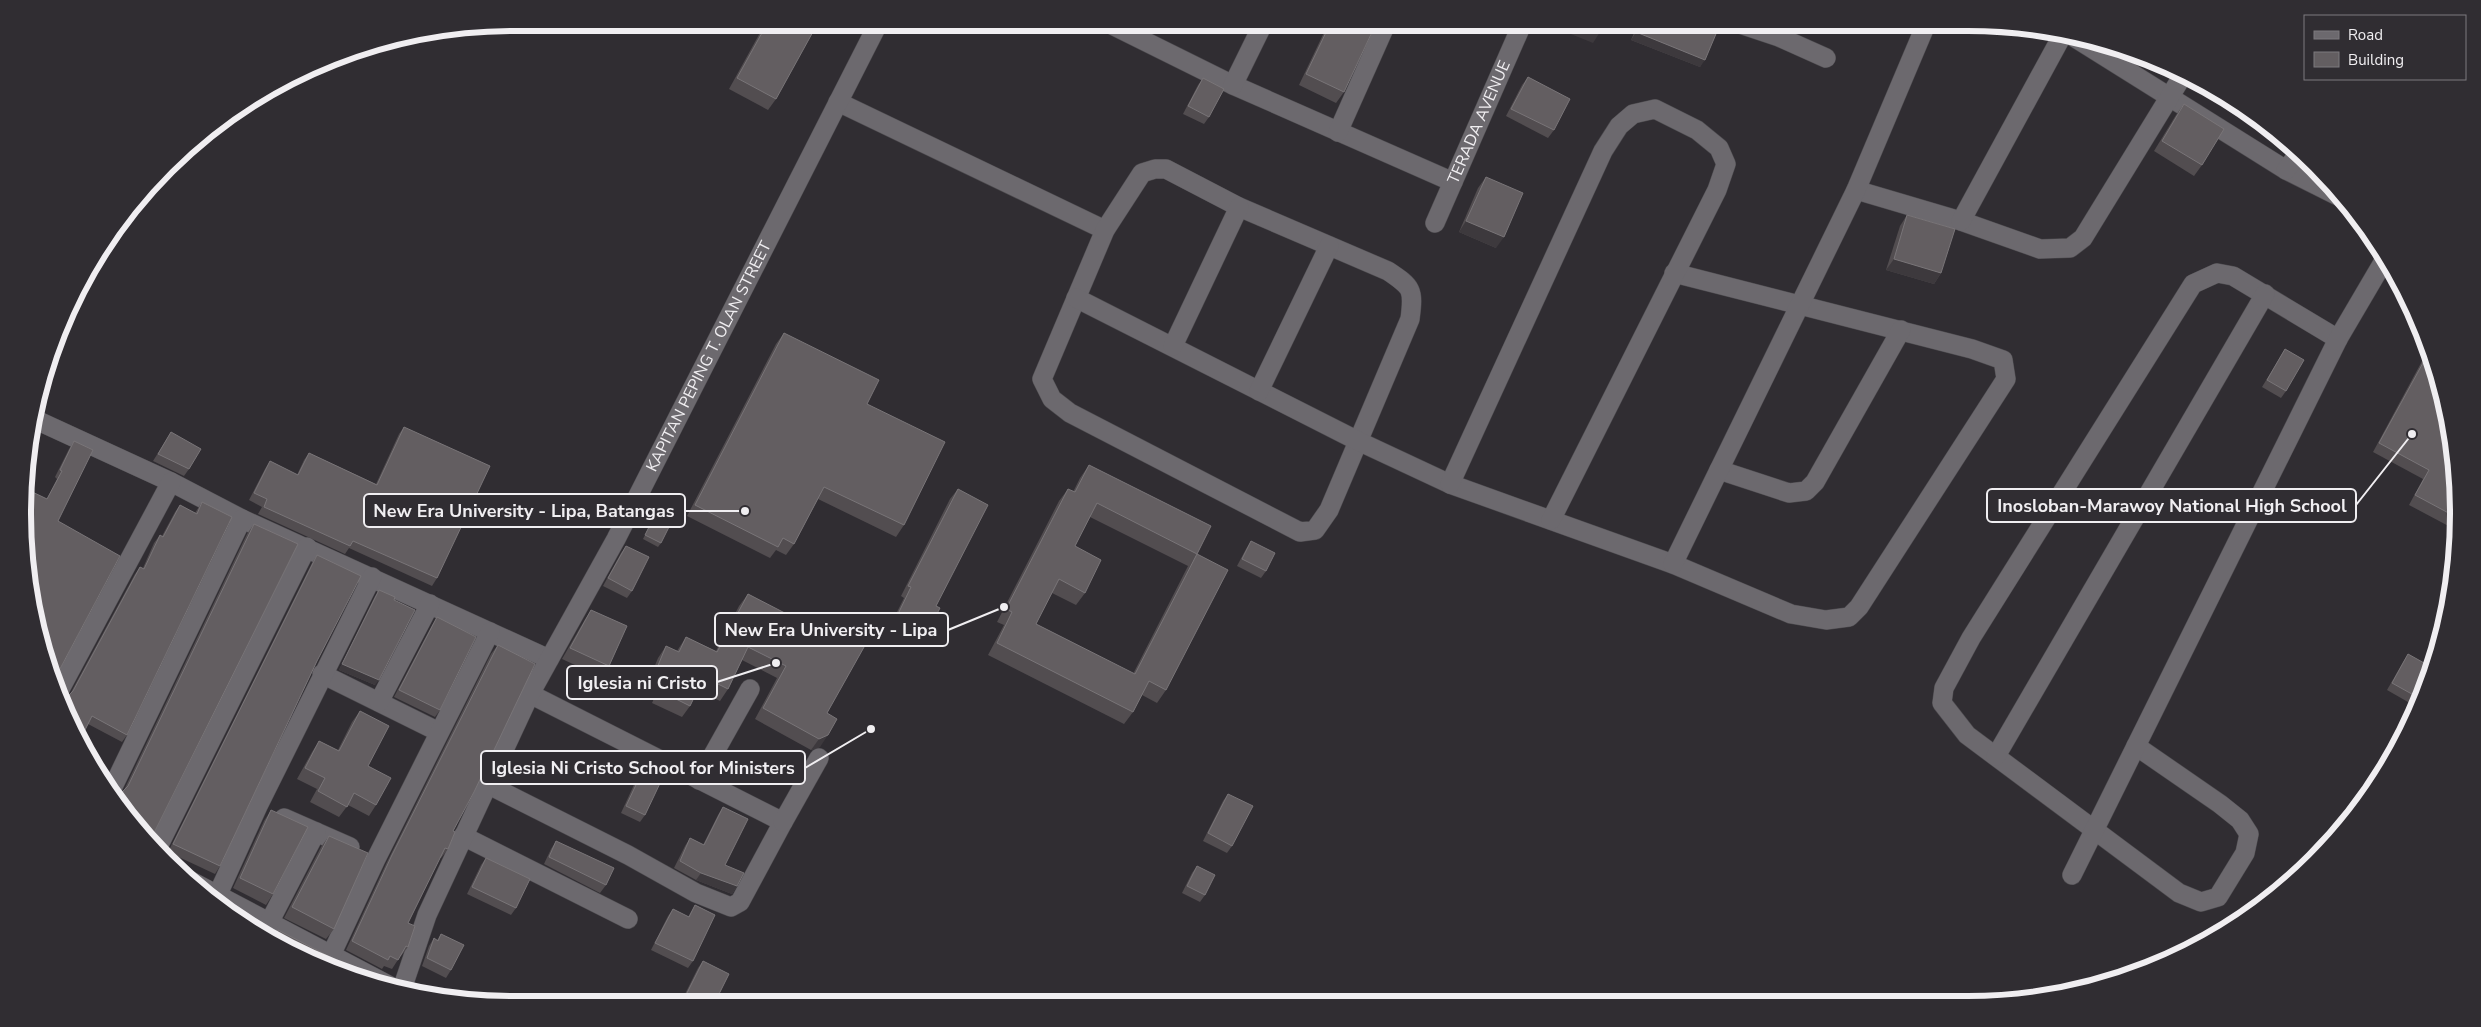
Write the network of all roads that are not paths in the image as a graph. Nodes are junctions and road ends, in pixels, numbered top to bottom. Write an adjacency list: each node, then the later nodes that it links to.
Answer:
1 (874, 31): 14 (street, KAPITAN PEPING T. OLAN STREET)
2 (1142, 31): 12 (street)
3 (1260, 31): 12 (street)
4 (1383, 31): 15 (street)
5 (1519, 31): 18 (street, TERADA AVENUE)
6 (1784, 31): 10 (street)
7 (1923, 31): 20 (street)
8 (2059, 41): 22 (street)
9 (2092, 48): 13 (street)
10 (1826, 58)
11 (2179, 80): 13 (street)
12 (1233, 85): 15 (street)
13 (2169, 95): 17 (street); 22 (street)
14 (838, 102): 24 (street); 47 (street, KAPITAN PEPING T. OLAN STREET)
15 (1338, 132): 18 (street)
16 (2294, 159): 17 (street)
17 (2286, 170): 19 (street)
18 (1453, 182): 23 (street, TERADA AVENUE)
19 (2324, 189)
20 (1856, 190): 22 (street); 30 (street)
21 (1239, 207): 24 (street); 25 (street); 33 (street)
22 (1961, 221)
23 (1435, 223)
24 (1105, 230): 29 (street)
25 (1329, 246): 34 (street); 36 (street)
26 (2381, 266): 32 (street)
27 (1674, 272): 30 (street); 39 (street); 41 (street)
28 (2265, 294): 32 (street); 55 (street); 55 (street)
29 (1076, 298): 33 (street); 36 (street)
30 (1800, 306): 31 (street); 37 (street)
31 (1901, 330): 37 (street); 43 (street)
32 (2338, 339): 54 (street)
33 (1172, 346): 34 (street)
34 (1259, 391): 36 (street)
35 (40, 422): 38 (street)
36 (1358, 441): 39 (street)
37 (1719, 470): 43 (street)
38 (171, 482): 40 (street); 49 (street)
39 (1450, 484): 41 (street)
40 (242, 518): 42 (street); 58 (street)
41 (1551, 520): 43 (street)
42 (308, 547): 44 (street); 65 (street)
43 (1673, 564)
44 (372, 577): 45 (street); 48 (street)
45 (430, 604): 46 (street); 52 (street)
46 (490, 632): 47 (street); 53 (street)
47 (550, 659): 51 (street, KAPITAN PEPING T. OLAN STREET)
48 (322, 674): 52 (street); 60 (street)
49 (63, 684)
50 (750, 689): 57 (street)
51 (530, 694): 57 (street); 59 (street, KAPITAN PEPING T. OLAN STREET)
52 (379, 702): 53 (street)
53 (439, 732): 66 (street)
54 (2136, 746): 62 (street); 62 (street)
55 (1996, 756): 62 (street)
56 (819, 758): 61 (street)
57 (699, 780): 61 (street)
58 (114, 783)
59 (487, 784): 61 (street); 64 (street, KAPITAN PEPING T. OLAN STREET)
60 (258, 806): 63 (street); 68 (street)
61 (783, 822)
62 (2096, 829): 67 (street)
63 (316, 832): 66 (street); 70 (street)
64 (463, 836): 69 (street); 73 (street, KAPITAN PEPING T. OLAN STREET)
65 (160, 841)
66 (376, 859): 71 (street)
67 (2072, 875)
68 (218, 894): 70 (street)
69 (628, 919)
70 (270, 921): 71 (street)
71 (332, 953): 72 (street)
72 (366, 972)
73 (404, 983)

